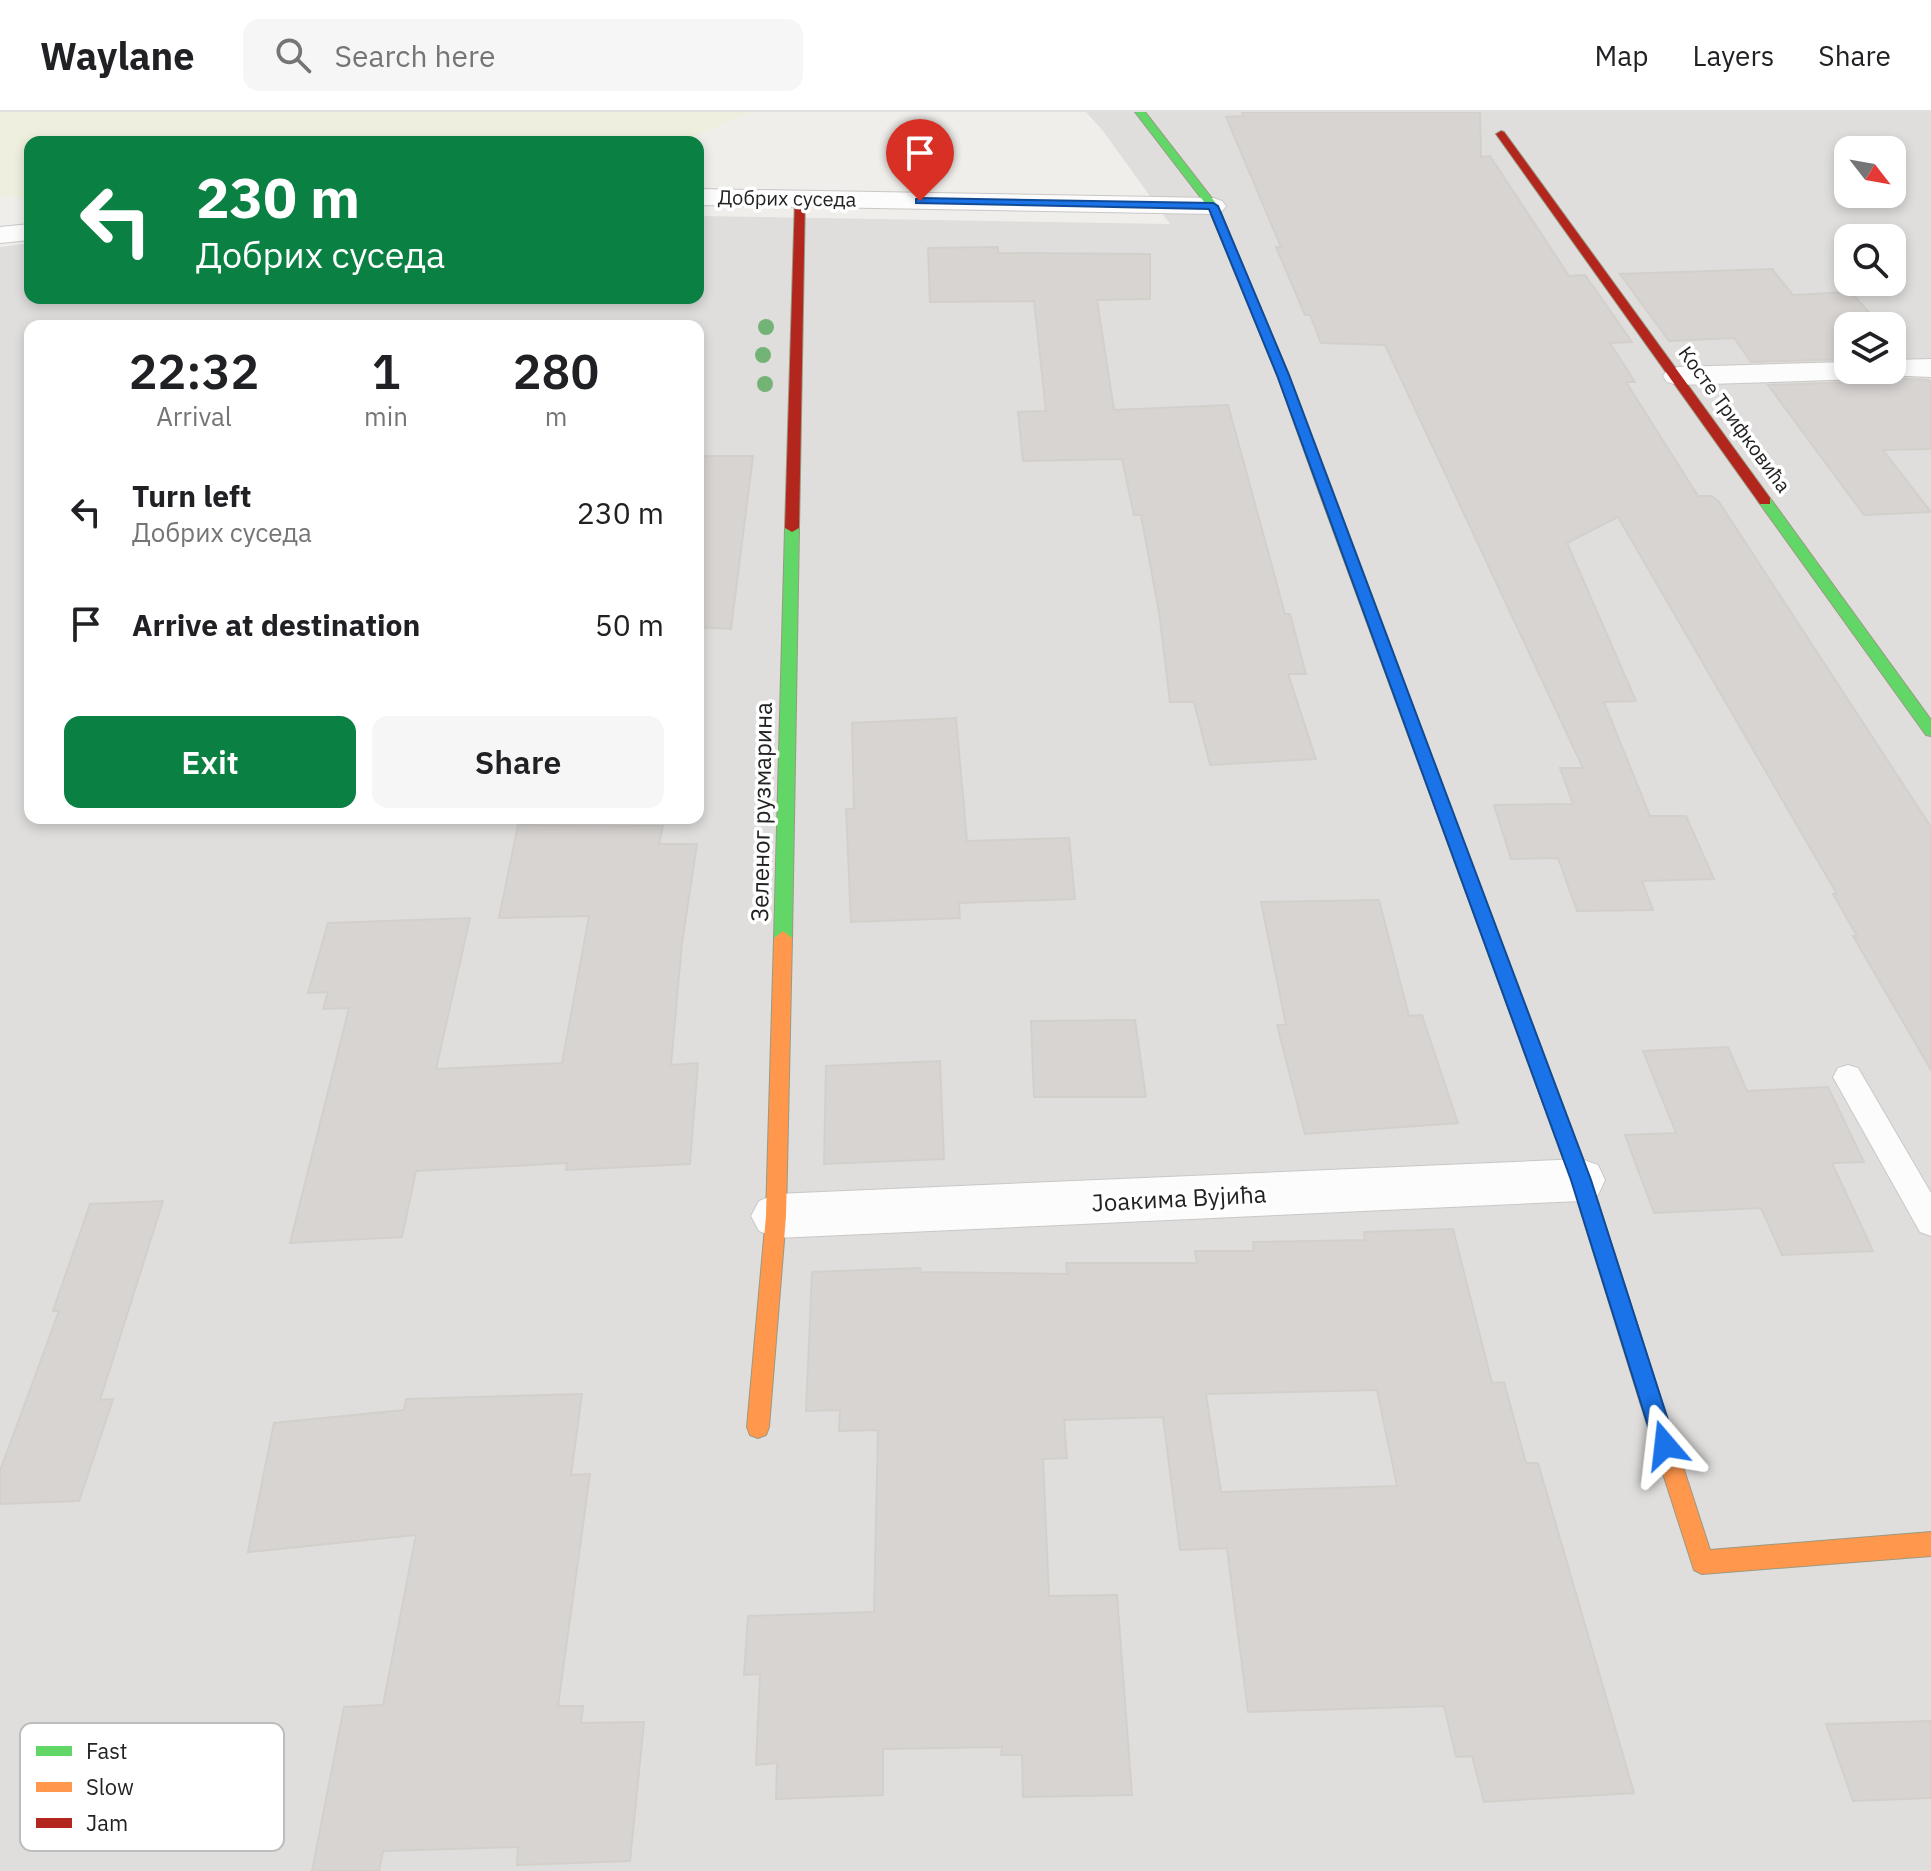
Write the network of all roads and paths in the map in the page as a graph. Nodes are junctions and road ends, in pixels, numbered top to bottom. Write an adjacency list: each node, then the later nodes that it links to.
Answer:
1 (1140, 112): 5 (street)
2 (1501, 134): 11 (street, Косте Трифковића)
3 (704, 197): 4 (street, Добрих суседа)
4 (800, 198): 5 (street, Добрих суседа); 15 (street, Зеленог рузмарина)
5 (1213, 206): 14 (street)
6 (24, 233): 7 (street)
7 (0, 235)
8 (1931, 368): 9 (street)
9 (1906, 369)
10 (1834, 371): 11 (street)
11 (1678, 376): 12 (street, Косте Трифковића)
12 (1931, 731)
13 (1848, 1077): 16 (lane)
14 (1581, 1180): 15 (street, Јоакима Вујића); 18 (street)
15 (776, 1216): 17 (street, Зеленог рузмарина)
16 (1931, 1222)
17 (758, 1427)
18 (1931, 1544)

